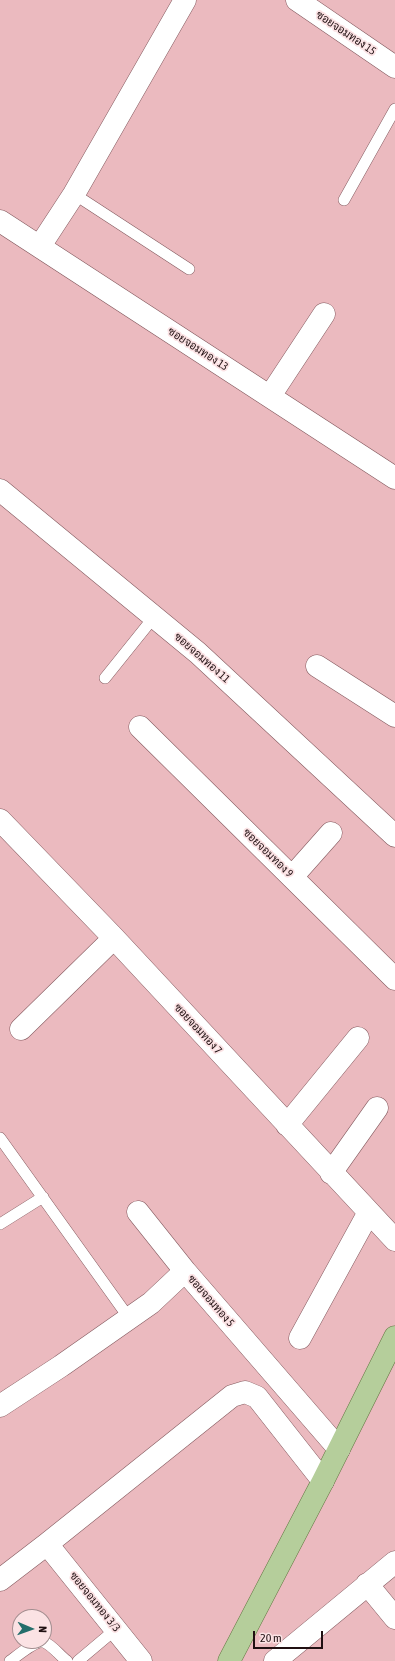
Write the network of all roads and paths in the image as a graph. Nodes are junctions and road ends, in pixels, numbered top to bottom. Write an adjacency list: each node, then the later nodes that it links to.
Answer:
1 (186, 0): 5 (street)
2 (297, 0): 3 (street, ซอยจอมทอง 15)
3 (395, 67)
4 (395, 109): 6 (lane)
5 (74, 194): 8 (street); 9 (lane)
6 (344, 200)
7 (0, 221): 8 (street, ซอยจอมทอง 13)
8 (40, 246): 11 (street, ซอยจอมทอง 13)
9 (190, 269)
10 (324, 314): 11 (street)
11 (270, 396): 12 (street, ซอยจอมทอง 13)
12 (395, 478)
13 (0, 490): 14 (street, ซอยจอมทอง 11)
14 (154, 617): 16 (lane); 21 (street, ซอยจอมทอง 11)
15 (317, 666): 17 (street)
16 (105, 678)
17 (395, 716)
18 (140, 727): 22 (street, ซอยจอมทอง 9)
19 (0, 820): 23 (street, ซอยจอมทอง 7)
20 (331, 833): 22 (street)
21 (395, 836)
22 (292, 877): 24 (street, ซอยจอมทอง 9)
23 (114, 938): 25 (street); 28 (street, ซอยจอมทอง 7)
24 (395, 980)
25 (21, 1029)
26 (358, 1038): 28 (street)
27 (377, 1108): 30 (street)
28 (287, 1125): 30 (street, ซอยจอมทอง 7)
29 (0, 1138): 31 (lane)
30 (332, 1173): 33 (street, ซอยจอมทอง 7)
31 (42, 1197): 34 (lane); 37 (lane)
32 (138, 1212): 36 (street)
33 (369, 1212): 35 (street, ซอยจอมทอง 7); 39 (street)
34 (0, 1224)
35 (395, 1240)
36 (185, 1271): 37 (street, ซอยจอมทอง 5); 41 (street, ซอยจอมทอง 5)
37 (129, 1318): 40 (street, ซอยจอมทอง 5)
38 (395, 1337): 41 (main road)
39 (300, 1338)
40 (0, 1406)
41 (339, 1449): 42 (main road)
42 (323, 1481): 43 (street); 53 (main road)
43 (47, 1544): 45 (street); 48 (street, ซอยจอมทอง 3/3)
44 (395, 1562): 46 (street)
45 (0, 1580)
46 (367, 1584): 47 (street); 54 (street)
47 (395, 1618)
48 (116, 1630): 51 (lane); 52 (street, ซอยจอมทอง 3/3)
49 (10, 1661): 50 (lane)
50 (67, 1661)
51 (78, 1661)
52 (141, 1661)
53 (229, 1661)
54 (275, 1661)

